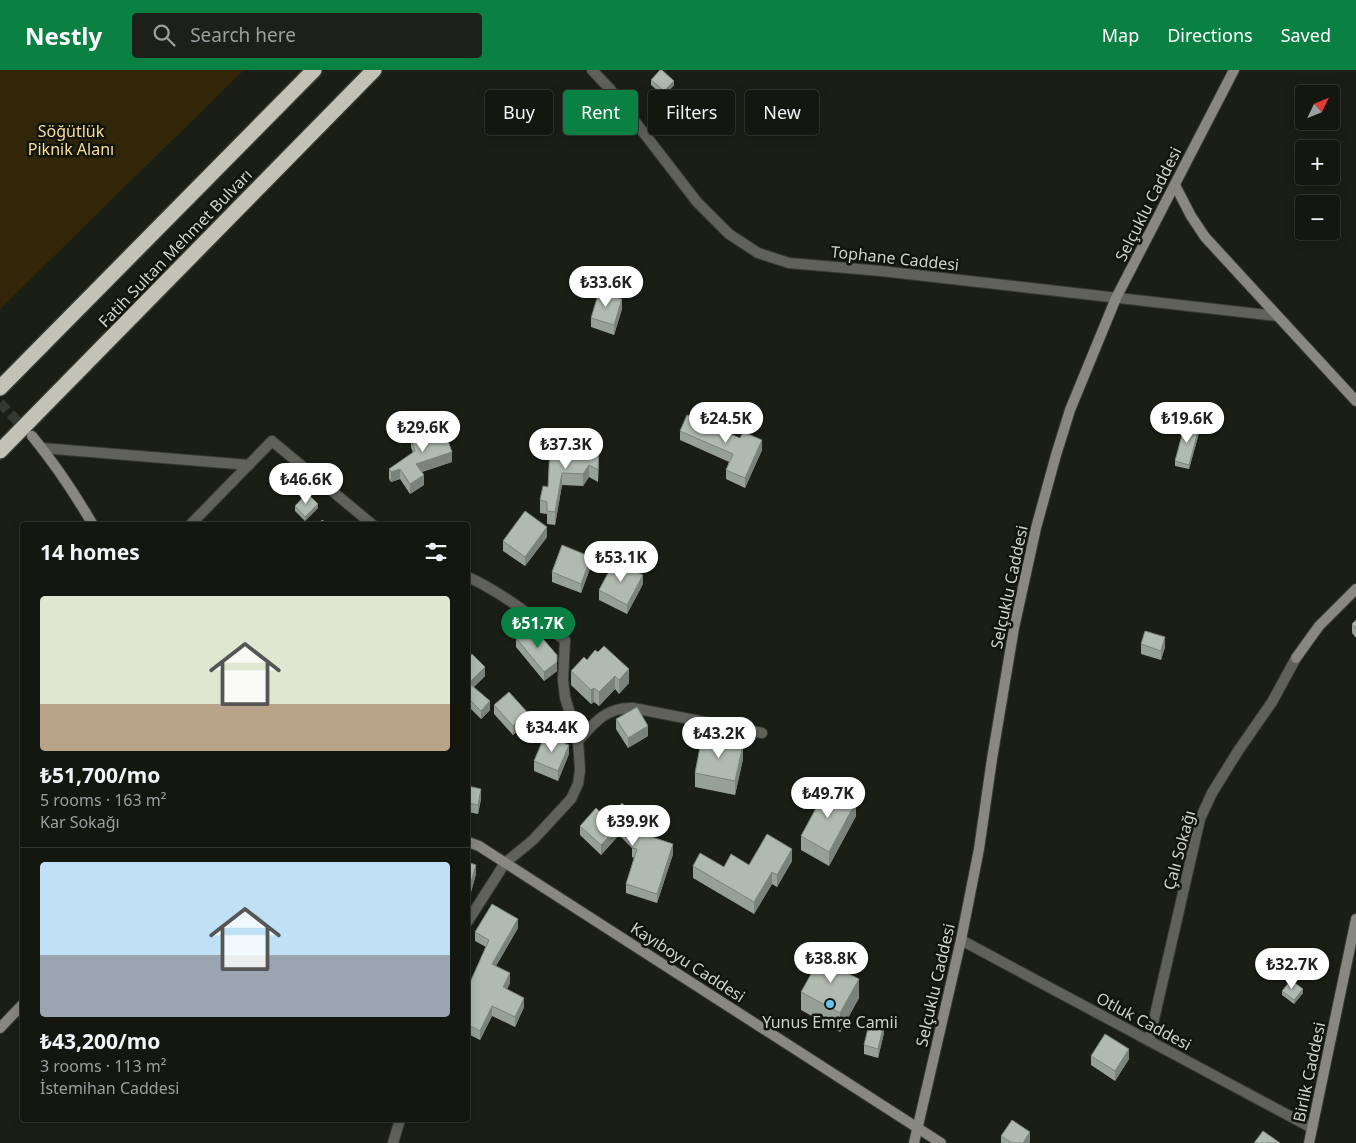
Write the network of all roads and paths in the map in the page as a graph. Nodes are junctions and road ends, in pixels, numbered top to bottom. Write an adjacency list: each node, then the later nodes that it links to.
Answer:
1 (314, 70): 8 (highway, Fatih Sultan Mehmet Bulvarı)
2 (374, 70): 12 (highway, Fatih Sultan Mehmet Bulvarı)
3 (592, 70): 6 (street, Tophane Caddesi)
4 (1234, 70): 5 (street, Selçuklu Caddesi)
5 (1175, 185): 6 (street, Selçuklu Caddesi); 7 (street)
6 (1116, 298): 7 (street, Tophane Caddesi); 25 (street, Selçuklu Caddesi)
7 (1277, 316): 9 (street)
8 (0, 388)
9 (1356, 401)
10 (32, 436): 11 (street)
11 (42, 448): 13 (street); 14 (street)
12 (0, 451)
13 (249, 465): 15 (street); 16 (street)
14 (91, 522)
15 (193, 522)
16 (369, 522)
17 (470, 578): 20 (street)
18 (1356, 589): 28 (street, Çalı Sokağı)
19 (762, 733): 20 (street)
20 (578, 741): 22 (street)
21 (470, 843): 22 (street, Kayıboyu Caddesi)
22 (505, 863): 23 (street); 30 (street, Kayıboyu Caddesi)
23 (470, 918)
24 (1356, 919): 31 (street, Birlik Caddesi)
25 (961, 940): 28 (street, Otluk Caddesi); 30 (street, Selçuklu Caddesi)
26 (20, 1007): 27 (street)
27 (0, 1028)
28 (1148, 1041): 31 (street, Otluk Caddesi)
29 (399, 1122): 32 (street)
30 (918, 1128): 33 (street, Selçuklu Caddesi); 34 (street, Kayıboyu Caddesi)
31 (1312, 1128): 35 (street, Birlik Caddesi)
32 (393, 1143)
33 (914, 1143)
34 (941, 1143)
35 (1309, 1143)

